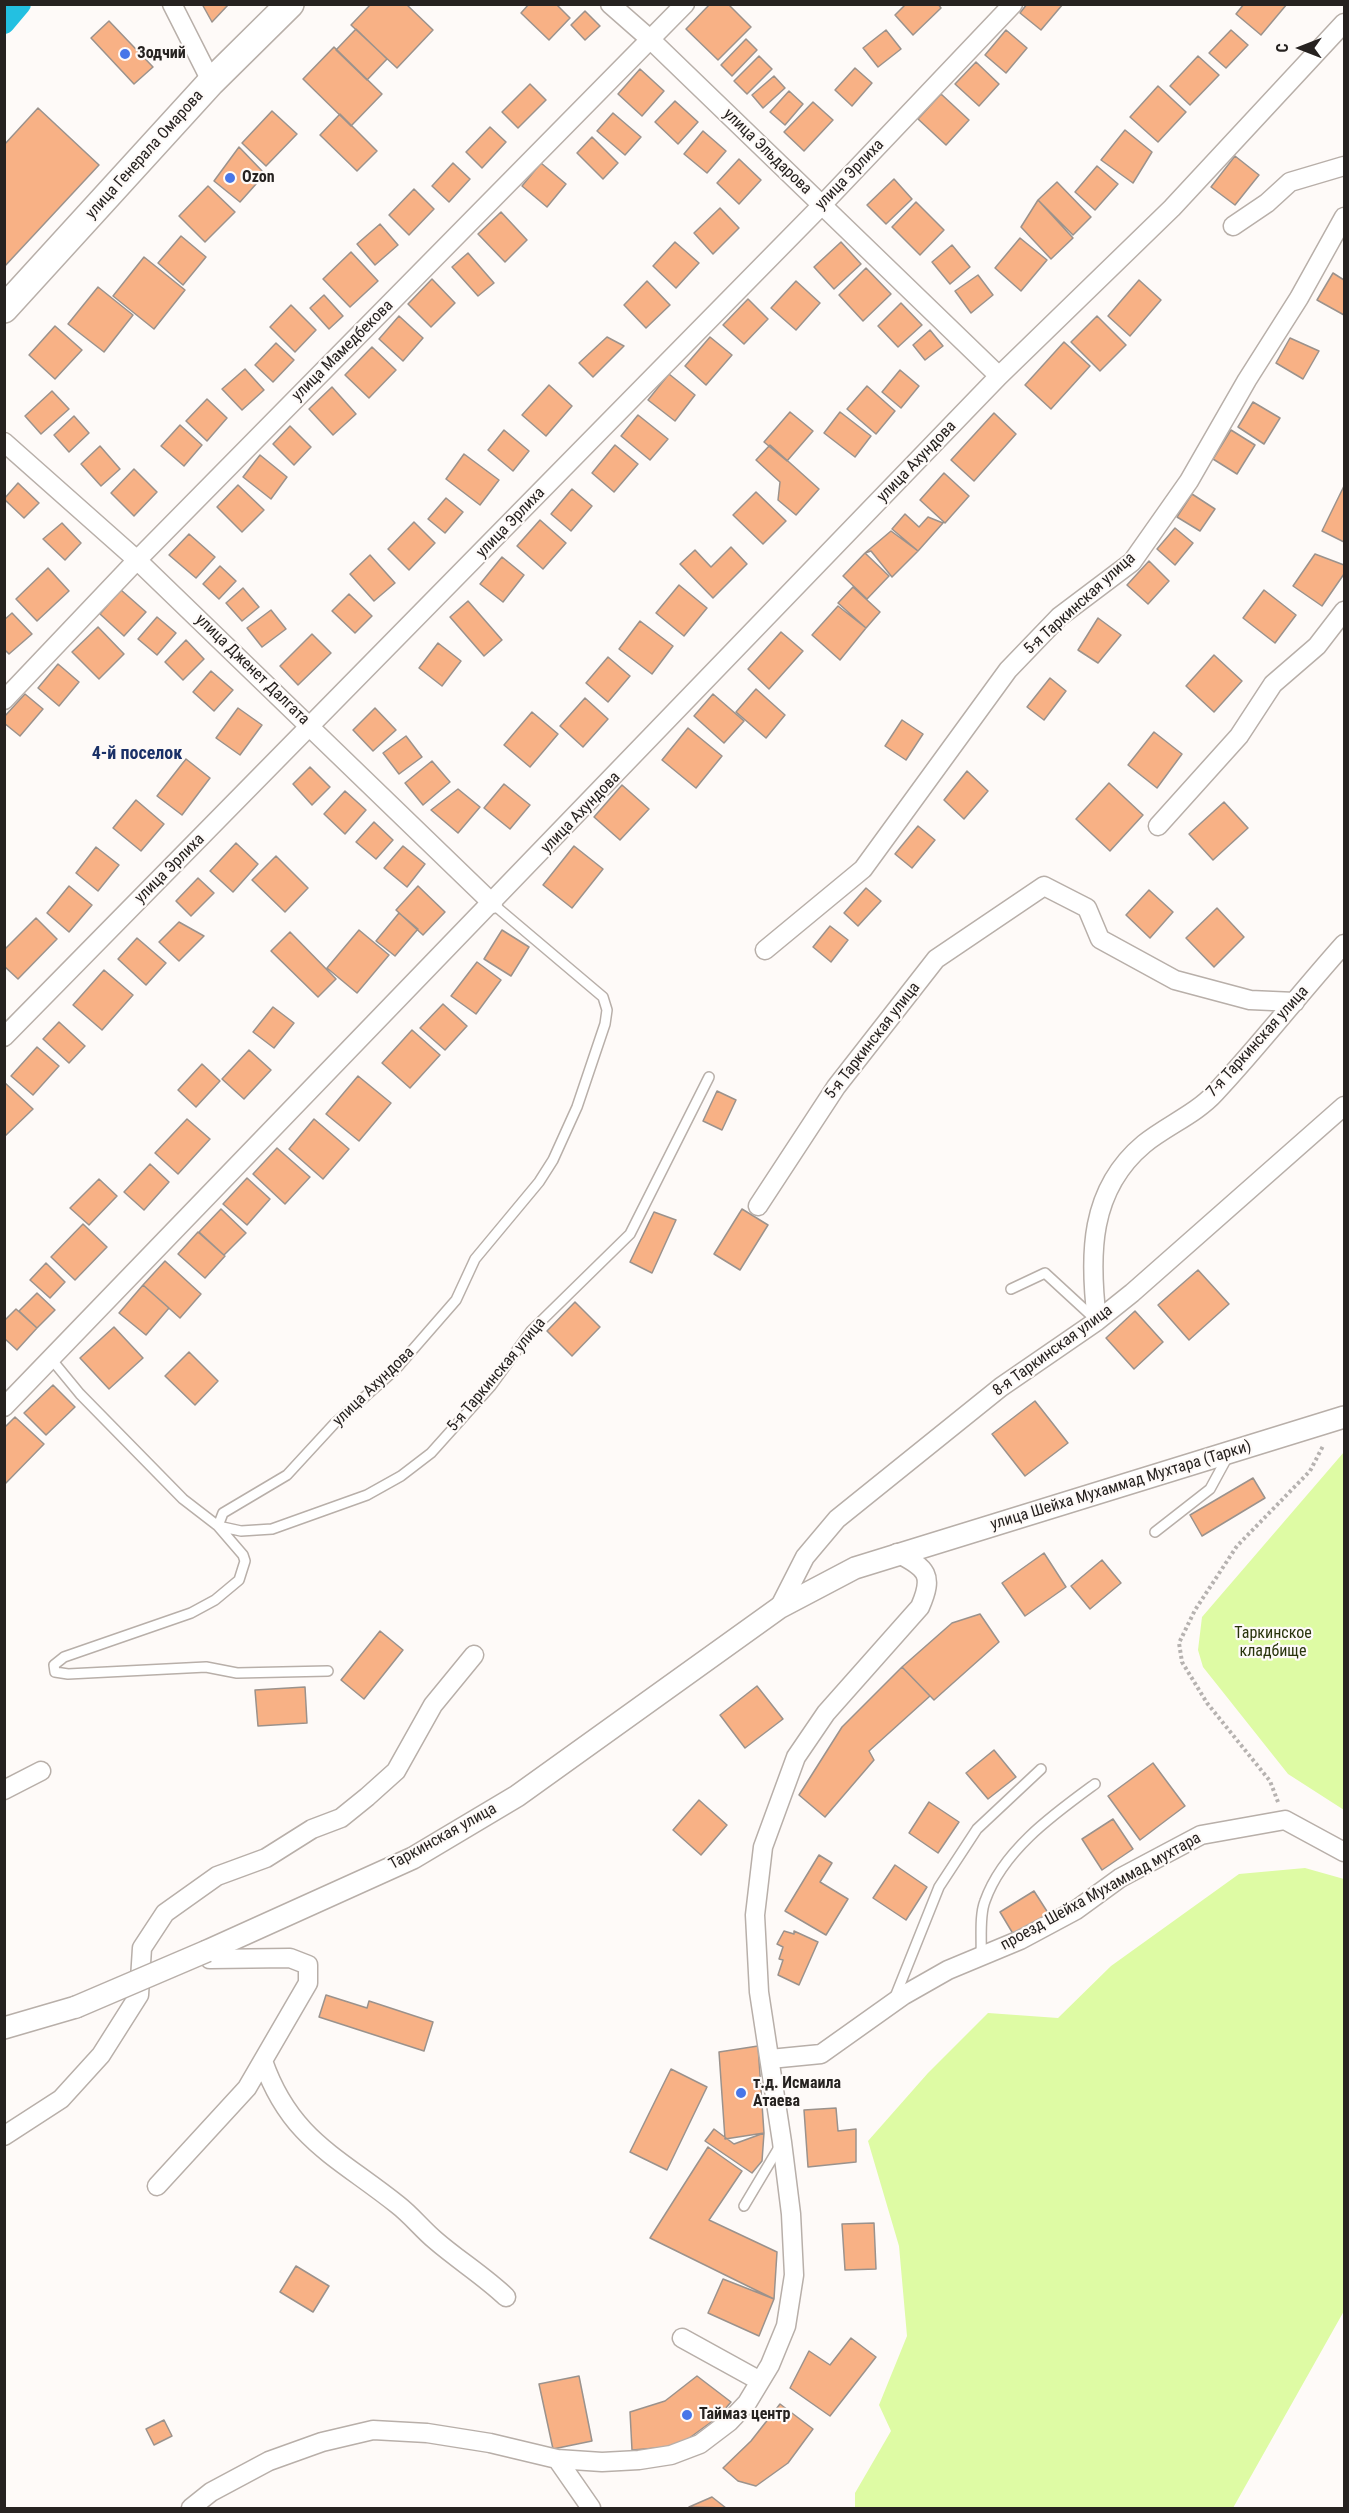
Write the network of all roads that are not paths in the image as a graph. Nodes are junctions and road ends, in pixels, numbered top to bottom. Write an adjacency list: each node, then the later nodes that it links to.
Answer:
1 (172, 4): 8 (street)
2 (288, 4): 8 (main road, улица Генерала Омарова); 14 (main road, улица Генерала Омарова)
3 (610, 4): 7 (street, улица Эльдарова)
4 (685, 4): 7 (street, улица Мамедбекова)
5 (1013, 4): 10 (street, улица Эрлиха)
6 (1344, 23): 15 (street, улица Ахундова)
7 (651, 40): 10 (street, улица Эльдарова); 17 (street, улица Мамедбекова)
8 (210, 79): 13 (main road, улица Генерала Омарова)
9 (1344, 166): 12 (street)
10 (822, 205): 15 (street, улица Эльдарова); 20 (street, улица Эрлиха)
11 (1344, 217): 24 (street, 5-я Таркинская улица)
12 (1233, 226)
13 (4, 304)
14 (4, 309)
15 (999, 376): 22 (street, улица Ахундова)
16 (4, 442): 17 (street, улица Дженет Далгата)
17 (137, 560): 19 (street, улица Мамедбекова); 20 (street, улица Дженет Далгата)
18 (1344, 611): 21 (street)
19 (4, 700)
20 (311, 727): 22 (street, улица Дженет Далгата); 26 (street, улица Эрлиха)
21 (1158, 826)
22 (493, 904): 32 (street, улица Ахундова); 36 (lane, улица Ахундова)
23 (1344, 944): 25 (street, 7-я Таркинская улица)
24 (765, 951)
25 (1295, 1002): 29 (street, 5-я Таркинская улица); 31 (street, 7-я Таркинская улица)
26 (4, 1037)
27 (709, 1077): 36 (lane, 5-я Таркинская улица)
28 (1344, 1106): 31 (street, 8-я Таркинская улица)
29 (758, 1206)
30 (1011, 1289): 31 (lane)
31 (1097, 1321): 39 (street, 8-я Таркинская улица)
32 (52, 1360): 33 (street, улица Ахундова); 36 (lane, 5-я Таркинская улица)
33 (4, 1407)
34 (1341, 1418): 35 (street, улица Шейха Мухаммад Мухтара (Тарки))
35 (1229, 1454): 37 (lane); 38 (street, улица Шейха Мухаммад Мухтара (Тарки))
36 (218, 1526): 41 (lane, 5-я Таркинская улица)
37 (1155, 1532)
38 (897, 1553): 39 (street, улица Шейха Мухаммад Мухтара (Тарки)); 51 (street)
39 (779, 1608): 47 (street, Таркинская улица)
40 (474, 1655): 53 (street)
41 (328, 1671)
42 (1041, 1769): 49 (lane)
43 (41, 1772): 45 (street)
44 (1095, 1784): 48 (lane)
45 (4, 1790)
46 (1344, 1852): 48 (street, проезд Шейха Мухаммад мухтара)
47 (207, 1951): 50 (street, Таркинская улица, bridge); 52 (street)
48 (981, 1956): 49 (street, проезд Шейха Мухаммад мухтара)
49 (893, 2002): 51 (street, проезд Шейха Мухаммад мухтара)
50 (4, 2028)
51 (770, 2060): 54 (street)
52 (263, 2061): 55 (street); 57 (street)
53 (4, 2136)
54 (782, 2142): 56 (lane); 59 (street)
55 (157, 2186)
56 (744, 2206)
57 (506, 2297)
58 (682, 2338): 59 (street)
59 (760, 2381): 60 (street)
60 (557, 2459): 61 (street); 62 (street)
61 (191, 2508)
62 (591, 2508)

